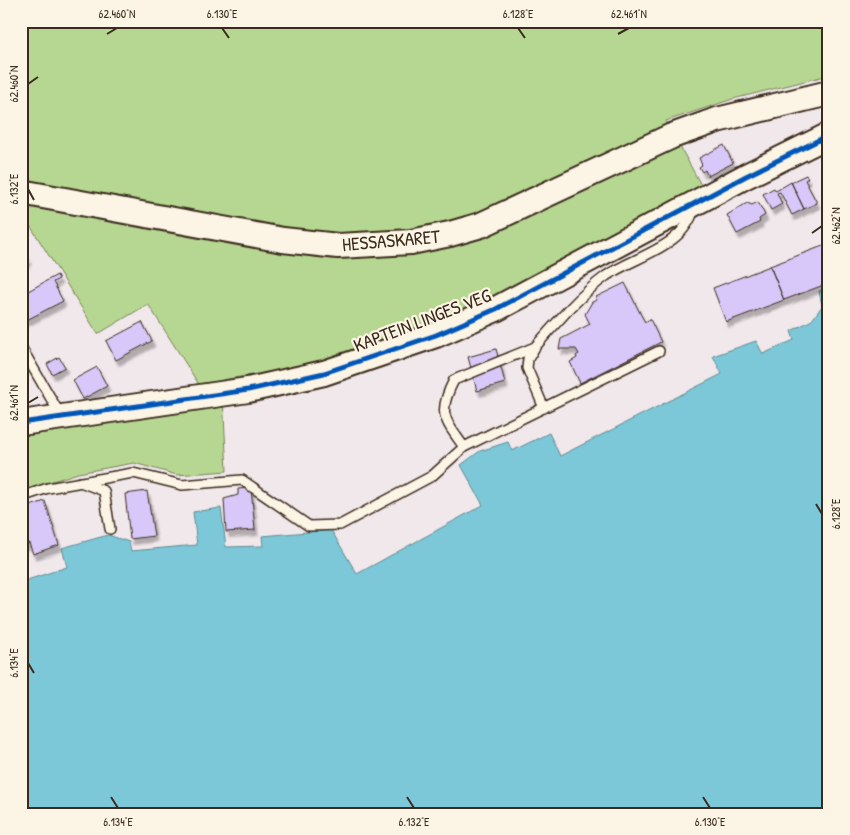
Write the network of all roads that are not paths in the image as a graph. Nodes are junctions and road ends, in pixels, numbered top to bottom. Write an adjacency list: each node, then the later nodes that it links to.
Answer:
1 (829, 93): 3 (street, HESSASKARET)
2 (829, 135): 4 (street, KAPTEIN LINGES VEG)
3 (21, 192)
4 (696, 203): 6 (lane); 9 (street, KAPTEIN LINGES VEG)
5 (21, 347): 9 (lane)
6 (536, 347): 8 (lane); 11 (lane)
7 (659, 351): 8 (lane)
8 (544, 408): 11 (lane)
9 (62, 418): 10 (street, KAPTEIN LINGES VEG)
10 (25, 426)
11 (464, 447): 12 (lane)
12 (80, 482): 13 (lane); 14 (lane)
13 (21, 497)
14 (110, 529)

